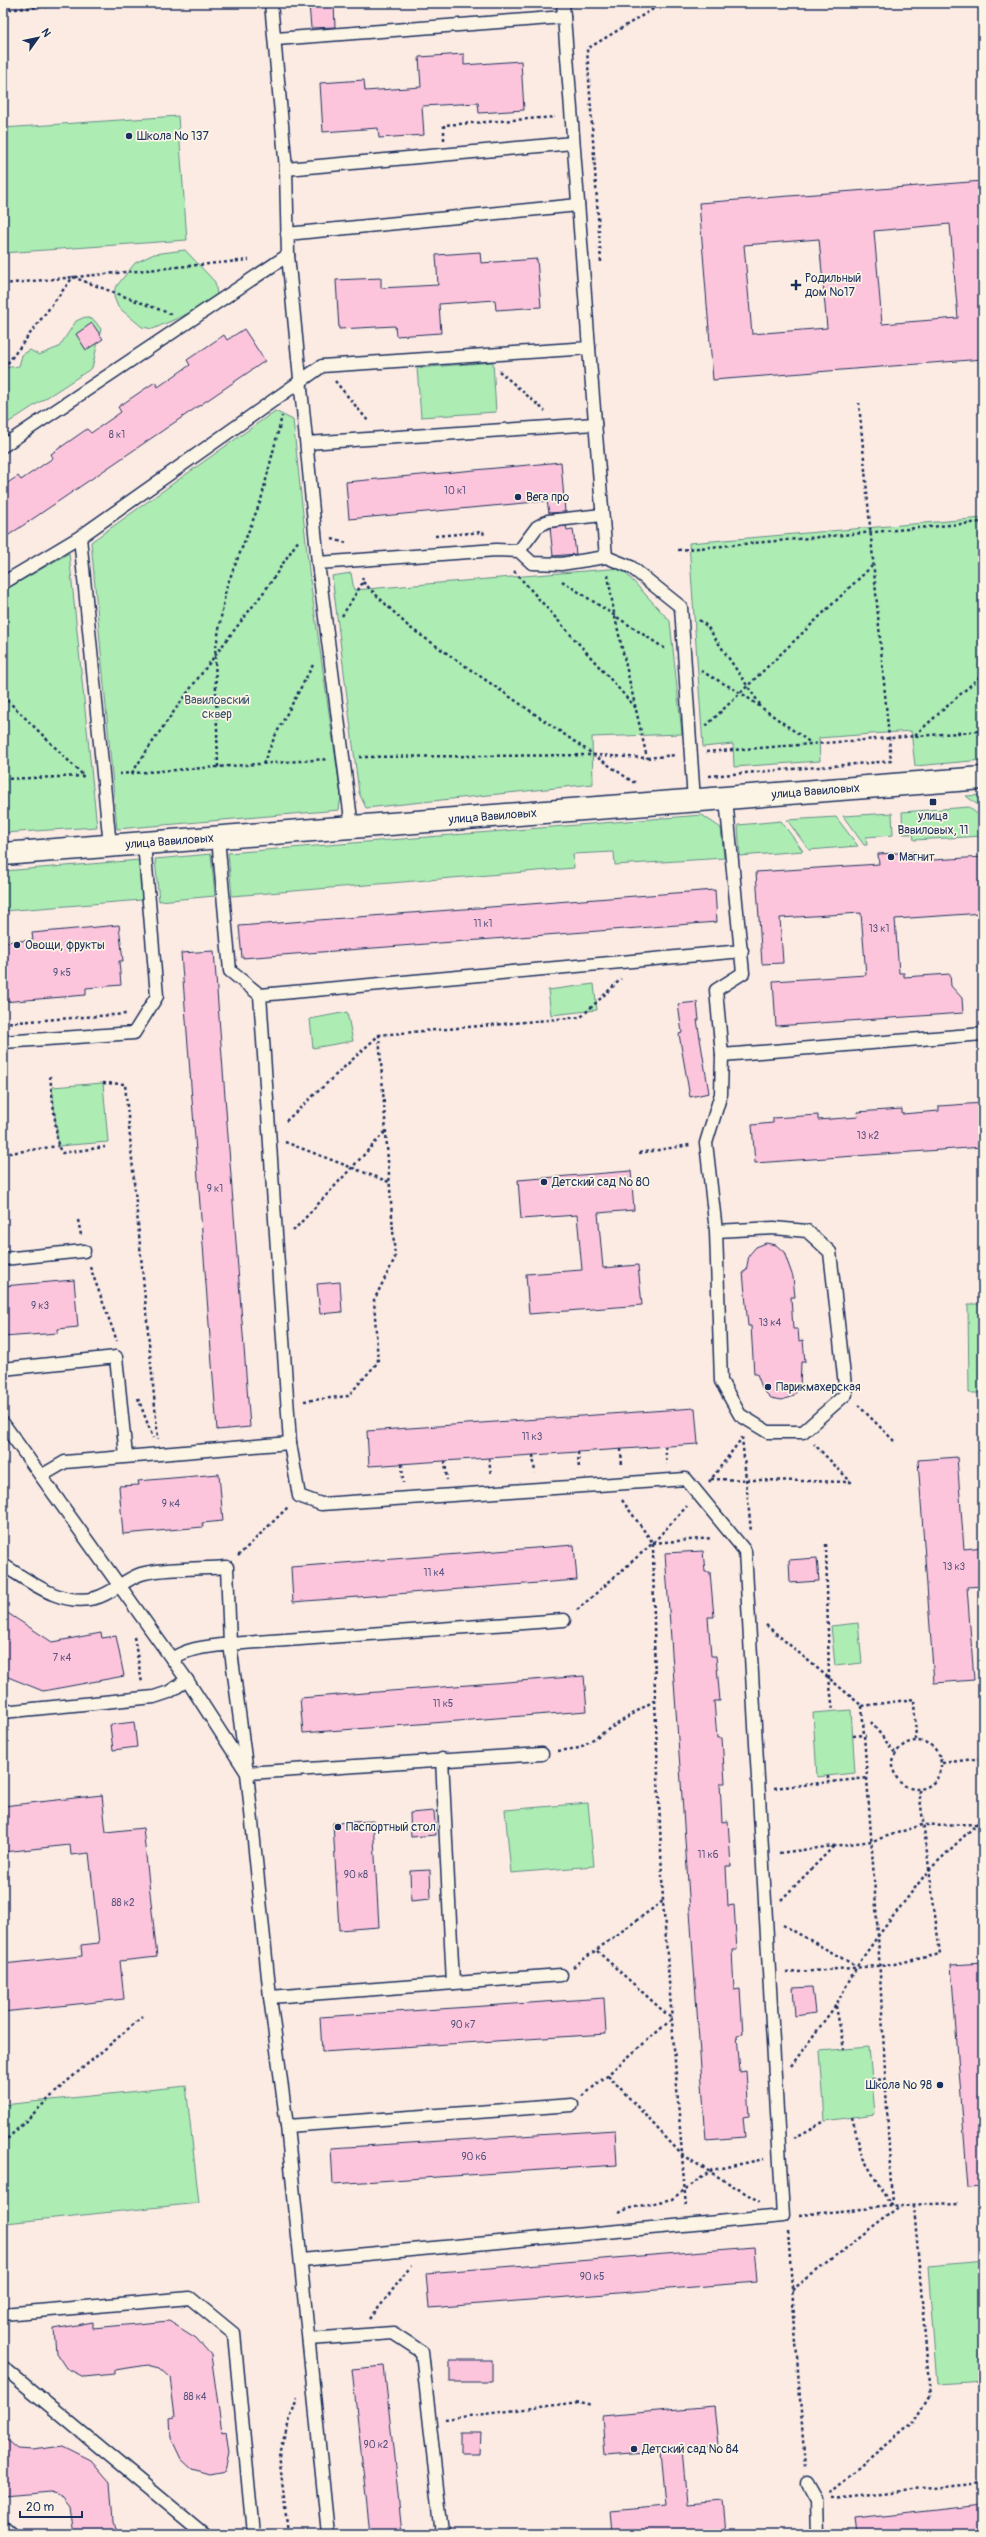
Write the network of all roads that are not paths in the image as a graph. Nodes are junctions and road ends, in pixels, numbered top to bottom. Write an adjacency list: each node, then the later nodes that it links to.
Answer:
1 (271, 3): 4 (lane)
2 (563, 3): 3 (lane)
3 (564, 16): 4 (lane); 5 (lane)
4 (276, 39): 6 (lane)
5 (573, 142): 6 (lane); 7 (lane)
6 (286, 169): 8 (lane)
7 (578, 205): 8 (lane); 10 (lane)
8 (287, 234): 9 (lane)
9 (288, 255): 11 (lane); 14 (lane)
10 (589, 348): 11 (lane); 12 (lane)
11 (301, 378): 13 (lane); 16 (lane)
12 (595, 424): 13 (lane); 15 (lane)
13 (307, 443): 19 (lane)
14 (3, 446)
15 (602, 515): 17 (lane); 18 (lane)
16 (80, 537): 20 (lane); 27 (lane)
17 (519, 551): 18 (lane); 19 (lane)
18 (606, 557): 23 (lane)
19 (318, 563): 24 (lane)
20 (3, 583)
21 (983, 778): 22 (street, улица Вавиловых)
22 (726, 799): 23 (street, улица Вавиловых); 29 (lane)
23 (694, 801): 24 (street, улица Вавиловых)
24 (352, 827): 25 (street, улица Вавиловых)
25 (218, 838): 26 (street, улица Вавиловых); 30 (lane)
26 (144, 843): 27 (street, улица Вавиловых); 32 (lane)
27 (110, 846): 28 (street, улица Вавиловых)
28 (3, 854)
29 (742, 951): 30 (lane); 33 (lane)
30 (260, 996): 39 (lane)
31 (983, 1034): 33 (lane)
32 (3, 1042)
33 (722, 1055): 34 (lane)
34 (716, 1231): 34 (lane)
35 (84, 1250): 36 (lane)
36 (3, 1258)
37 (3, 1369): 40 (lane)
38 (3, 1423): 41 (lane)
39 (290, 1443): 40 (lane); 57 (lane)
40 (126, 1456): 41 (lane)
41 (41, 1476): 43 (lane)
42 (3, 1565): 43 (lane)
43 (119, 1585): 45 (lane); 46 (lane)
44 (564, 1620): 45 (lane)
45 (230, 1644): 46 (lane); 51 (lane)
46 (172, 1659): 47 (lane)
47 (187, 1680): 48 (lane); 51 (lane)
48 (3, 1712)
49 (542, 1754): 50 (lane)
50 (442, 1759): 51 (lane); 53 (lane)
51 (247, 1773): 54 (lane)
52 (562, 1976): 53 (lane)
53 (454, 1983): 54 (lane)
54 (270, 1997): 56 (lane)
55 (572, 2105): 56 (lane)
56 (287, 2126): 57 (lane)
57 (301, 2260): 59 (lane)
58 (3, 2314): 65 (lane)
59 (309, 2339): 66 (lane); 67 (lane)
60 (3, 2367): 64 (lane)
61 (806, 2483): 68 (lane)
62 (3, 2527): 63 (lane)
63 (11, 2534)
64 (204, 2534)
65 (253, 2534)
66 (328, 2534)
67 (442, 2534)
68 (817, 2534)

